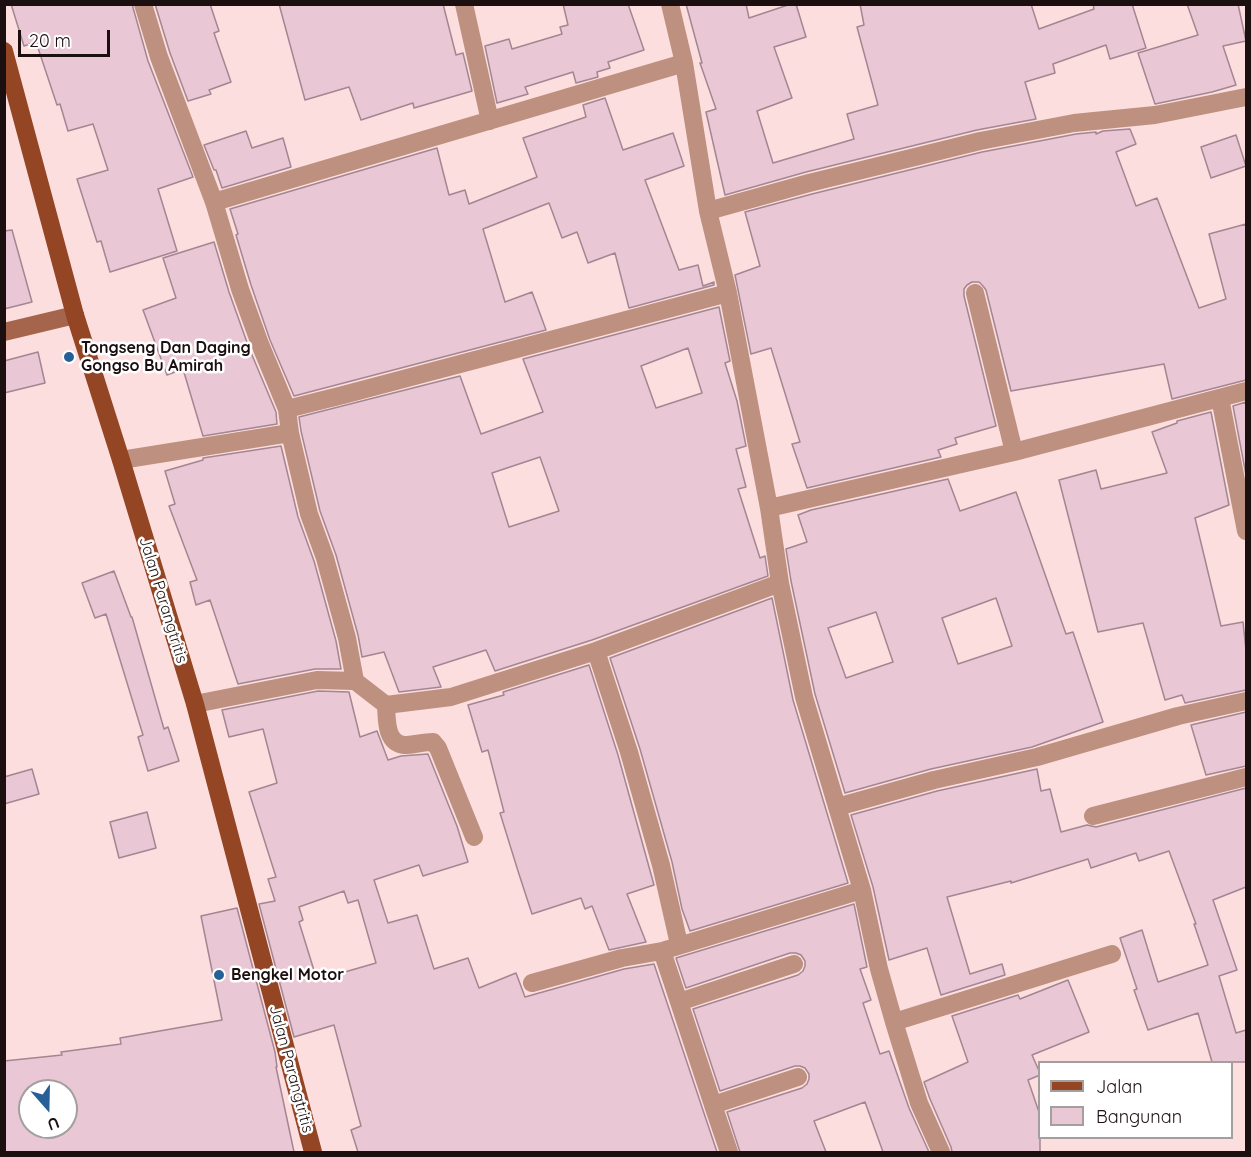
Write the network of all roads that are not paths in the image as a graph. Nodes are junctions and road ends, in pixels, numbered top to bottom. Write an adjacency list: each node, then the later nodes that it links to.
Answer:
1 (144, 4): 8 (street)
2 (464, 4): 7 (street)
3 (670, 4): 5 (street)
4 (4, 51): 12 (main road, Jalan Parangtritis)
5 (684, 63): 7 (street); 9 (street)
6 (1246, 97): 9 (street)
7 (490, 121): 8 (street)
8 (214, 202): 16 (street)
9 (708, 211): 10 (street)
10 (728, 293): 16 (street); 20 (street)
11 (975, 293): 18 (street)
12 (75, 315): 13 (street); 19 (main road, Jalan Parangtritis)
13 (4, 332)
14 (1246, 391): 15 (street)
15 (1220, 398): 18 (street); 21 (street)
16 (288, 409): 17 (street)
17 (290, 434): 19 (street); 24 (street)
18 (1014, 452): 20 (street)
19 (121, 460): 26 (main road, Jalan Parangtritis)
20 (769, 508): 22 (street)
21 (1246, 531)
22 (780, 583): 23 (street); 29 (street)
23 (596, 651): 27 (street); 33 (street)
24 (355, 681): 26 (street); 27 (street)
25 (1246, 701): 29 (street)
26 (195, 704): 42 (main road, Jalan Parangtritis)
27 (386, 705): 31 (street)
28 (1246, 777): 30 (street)
29 (837, 807): 32 (street)
30 (1093, 816)
31 (474, 837)
32 (862, 890): 33 (street); 39 (street)
33 (679, 944): 34 (street)
34 (662, 951): 37 (street); 38 (street)
35 (1112, 954): 39 (street)
36 (794, 964): 38 (street)
37 (532, 983)
38 (679, 1002): 41 (street)
39 (894, 1022): 44 (street)
40 (798, 1077): 41 (street)
41 (713, 1105): 43 (street)
42 (313, 1152)
43 (729, 1152)
44 (941, 1152)

